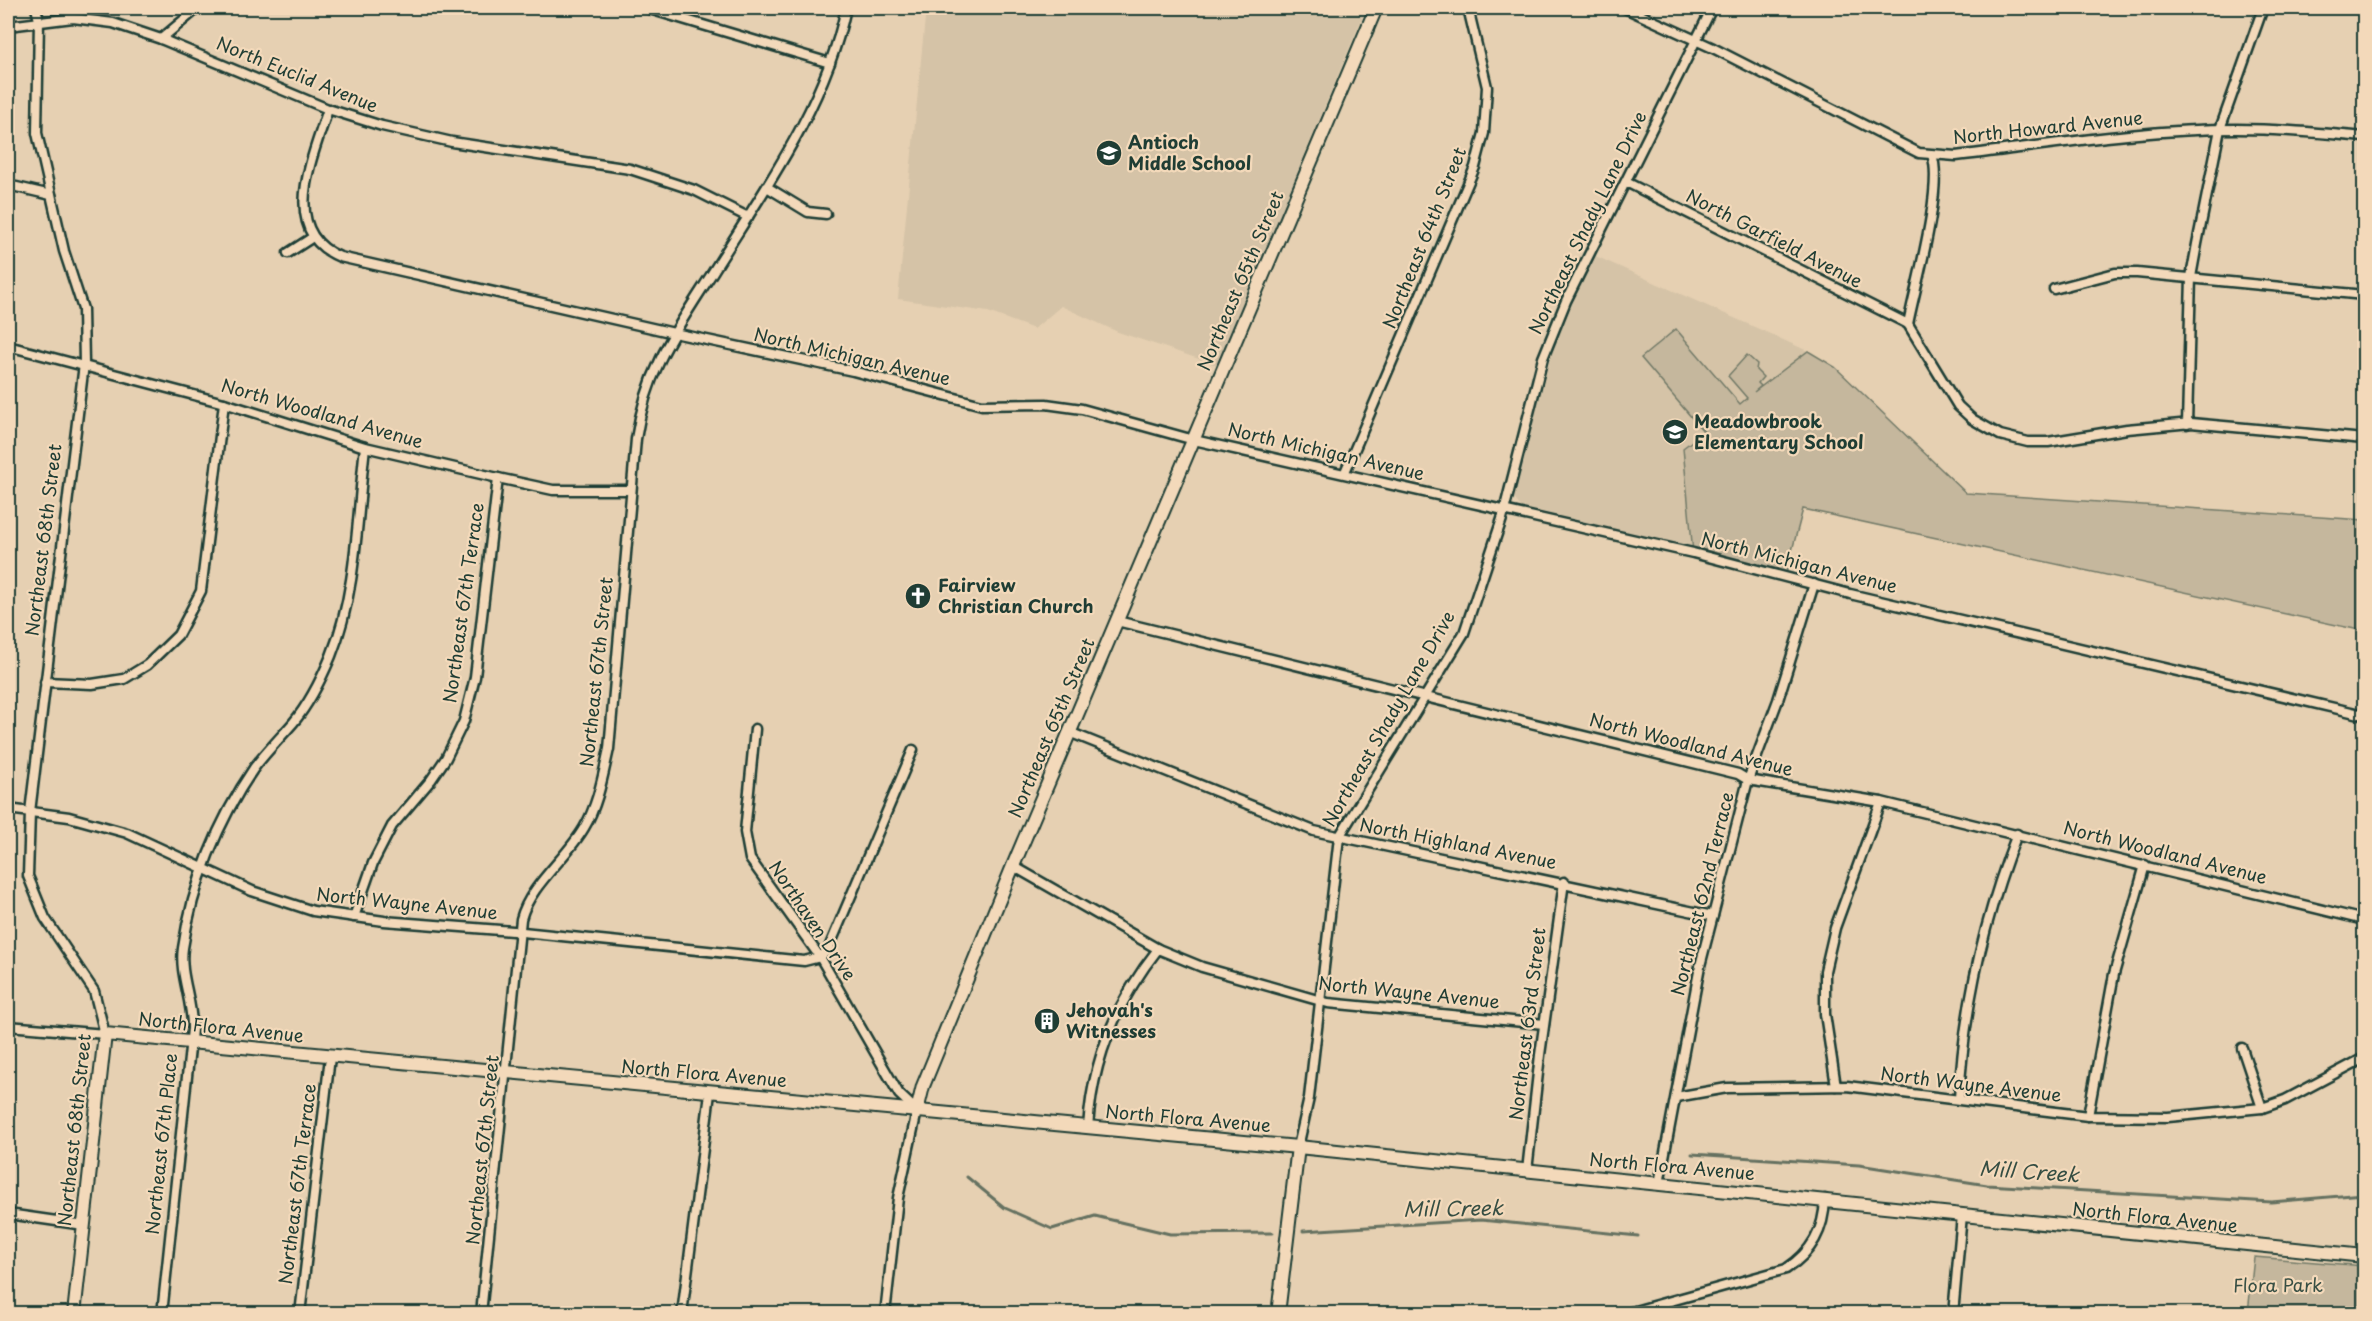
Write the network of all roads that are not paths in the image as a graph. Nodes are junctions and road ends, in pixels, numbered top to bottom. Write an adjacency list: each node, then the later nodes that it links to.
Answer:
1 (36, 8): 10 (street, Northeast 68th Street)
2 (198, 8): 12 (street)
3 (645, 8): 14 (street)
4 (846, 8): 14 (street, Northeast 67th Street)
5 (1376, 8): 37 (street, Northeast 65th Street)
6 (1468, 8): 39 (street, Northeast 64th Street)
7 (1625, 8): 13 (street, North Howard Avenue)
8 (1712, 8): 13 (street, Northeast Shady Lane Drive)
9 (2262, 8): 16 (street)
10 (39, 20): 11 (street, North Euclid Avenue); 12 (street, North Euclid Avenue); 22 (street, Northeast 68th Street)
11 (8, 26)
12 (161, 39): 15 (street, North Euclid Avenue)
13 (1696, 41): 18 (street, North Howard Avenue); 19 (street, Northeast Shady Lane Drive)
14 (830, 63): 21 (street, Northeast 67th Street)
15 (328, 109): 24 (street, North Euclid Avenue); 25 (street)
16 (2220, 129): 17 (street, North Howard Avenue); 18 (street, North Howard Avenue); 27 (street)
17 (2364, 137)
18 (1932, 155): 30 (street)
19 (1626, 182): 30 (street, North Garfield Avenue); 42 (street, Northeast Shady Lane Drive)
20 (8, 185): 22 (street)
21 (767, 187): 23 (street); 24 (street, Northeast 67th Street)
22 (51, 195): 33 (street, Northeast 68th Street)
23 (826, 214)
24 (748, 217): 31 (street, Northeast 67th Street)
25 (313, 237): 26 (street); 31 (street, North Michigan Avenue)
26 (288, 253)
27 (2191, 277): 28 (street); 29 (street); 35 (street)
28 (2054, 289)
29 (2364, 296)
30 (1908, 324): 35 (street)
31 (674, 333): 37 (street, North Michigan Avenue); 41 (street, Northeast 67th Street)
32 (8, 346): 33 (street, North Woodland Avenue)
33 (84, 364): 34 (street, North Woodland Avenue); 45 (street, Northeast 68th Street)
34 (224, 403): 38 (street, North Woodland Avenue); 45 (street)
35 (2187, 423): 36 (street)
36 (2364, 439)
37 (1194, 440): 39 (street, North Michigan Avenue); 44 (street, Northeast 65th Street)
38 (365, 447): 40 (street, North Woodland Avenue); 59 (street, Northeast 67th Place)
39 (1345, 472): 42 (street, North Michigan Avenue)
40 (498, 478): 41 (street, North Woodland Avenue); 62 (street, Northeast 67th Terrace)
41 (631, 490): 64 (street, Northeast 67th Street)
42 (1504, 511): 43 (street, North Michigan Avenue); 46 (street, Northeast Shady Lane Drive)
43 (1814, 584): 47 (street, North Michigan Avenue); 51 (street, Northeast 62nd Terrace)
44 (1117, 621): 46 (street, North Woodland Avenue); 49 (street, Northeast 65th Street)
45 (45, 682): 54 (street, Northeast 68th Street)
46 (1426, 696): 51 (street, North Woodland Avenue); 56 (street, Northeast Shady Lane Drive)
47 (2364, 714)
48 (755, 729): 66 (street, Northaven Drive)
49 (1070, 732): 56 (street, North Highland Avenue); 57 (street, Northeast 65th Street)
50 (913, 750): 66 (street)
51 (1748, 780): 52 (street, North Woodland Avenue); 61 (street, Northeast 62nd Terrace)
52 (1881, 802): 55 (street, North Woodland Avenue); 76 (street)
53 (8, 809): 54 (street, North Wayne Avenue)
54 (30, 812): 59 (street, North Wayne Avenue); 70 (street, Northeast 68th Street)
55 (2017, 834): 58 (street, North Woodland Avenue); 79 (street)
56 (1339, 837): 60 (street, North Highland Avenue); 67 (street, Northeast Shady Lane Drive)
57 (1013, 866): 65 (street, North Wayne Avenue); 81 (street, Northeast 65th Street)
58 (2145, 866): 63 (street, North Woodland Avenue); 82 (street)
59 (204, 868): 62 (street, North Wayne Avenue); 71 (street, Northeast 67th Place)
60 (1564, 882): 61 (street, North Highland Avenue); 68 (street, Northeast 63rd Street)
61 (1713, 916): 78 (street, Northeast 62nd Terrace)
62 (354, 917): 64 (street, North Wayne Avenue)
63 (2364, 920)
64 (521, 932): 66 (street, North Wayne Avenue); 75 (street, Northeast 67th Street)
65 (1158, 949): 67 (street, North Wayne Avenue); 83 (street)
66 (820, 957): 81 (street, Northaven Drive)
67 (1321, 1002): 68 (street, North Wayne Avenue); 84 (street, Northeast Shady Lane Drive)
68 (1544, 1024): 85 (street, Northeast 63rd Street)
69 (8, 1026): 70 (street, North Flora Avenue)
70 (105, 1034): 71 (street, North Flora Avenue); 90 (street, Northeast 68th Street)
71 (189, 1043): 73 (street, North Flora Avenue); 93 (street, Northeast 67th Place)
72 (2242, 1048): 80 (street)
73 (330, 1057): 75 (street, North Flora Avenue); 94 (street, Northeast 67th Terrace)
74 (2364, 1058): 80 (street, North Wayne Avenue)
75 (507, 1073): 77 (street, North Flora Avenue); 95 (street, Northeast 67th Street)
76 (1836, 1086): 78 (street, North Wayne Avenue); 79 (street, North Wayne Avenue)
77 (710, 1093): 81 (street, North Flora Avenue); 96 (street)
78 (1676, 1097): 86 (street, Northeast 62nd Terrace)
79 (1959, 1099): 82 (street, North Wayne Avenue)
80 (2262, 1108): 82 (street, North Wayne Avenue)
81 (917, 1111): 83 (street, North Flora Avenue); 97 (street, Northeast 65th Street)
82 (2088, 1116)
83 (1088, 1128): 84 (street, North Flora Avenue)
84 (1298, 1147): 85 (street, North Flora Avenue); 98 (street, Northeast Shady Lane Drive)
85 (1527, 1171): 86 (street, North Flora Avenue)
86 (1659, 1184): 87 (street, North Flora Avenue)
87 (1825, 1199): 89 (street, North Flora Avenue); 99 (street)
88 (8, 1214): 90 (street)
89 (1962, 1215): 91 (street, North Flora Avenue); 100 (street)
90 (84, 1225): 92 (street, Northeast 68th Street)
91 (2364, 1256)
92 (74, 1314)
93 (162, 1314)
94 (300, 1314)
95 (481, 1314)
96 (682, 1314)
97 (885, 1314)
98 (1278, 1314)
99 (1624, 1314)
100 (1953, 1314)

